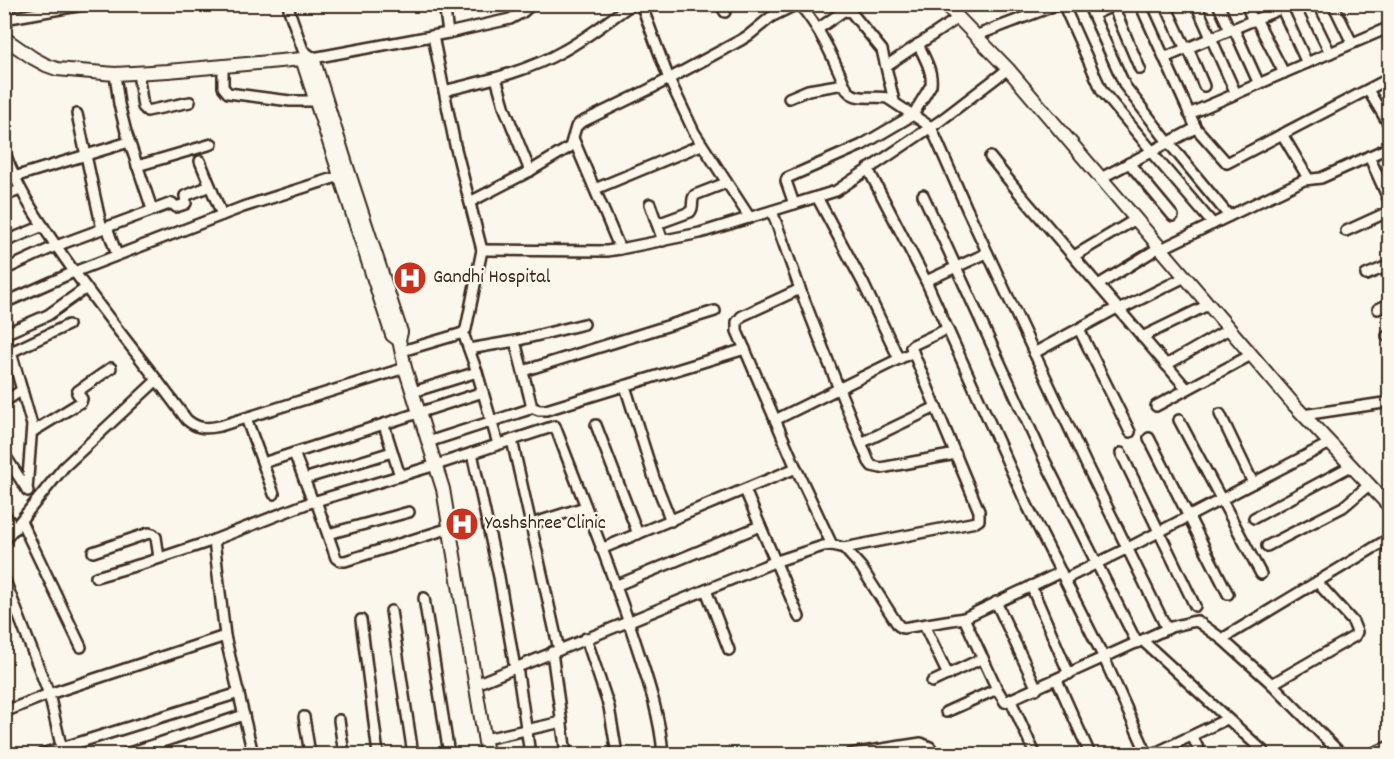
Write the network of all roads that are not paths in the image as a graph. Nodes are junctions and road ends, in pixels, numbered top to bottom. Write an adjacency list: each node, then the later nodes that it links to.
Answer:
1 (89, 4): 28 (street)
2 (288, 4): 42 (street)
3 (444, 4): 33 (street)
4 (532, 4): 33 (street)
5 (632, 4): 52 (street)
6 (641, 4): 54 (street)
7 (798, 4): 31 (street); 54 (street)
8 (945, 4): 27 (main road)
9 (1029, 4): 25 (street)
10 (1059, 4): 25 (street)
11 (1063, 4): 79 (street)
12 (1088, 4): 26 (street)
13 (1140, 4): 43 (street)
14 (1165, 4): 40 (street)
15 (1196, 4): 37 (street)
16 (1218, 4): 32 (street)
17 (1246, 4): 29 (street)
18 (1292, 4): 22 (street)
19 (1306, 4): 41 (street)
20 (1387, 4): 24 (street)
21 (1115, 5): 26 (street); 48 (street)
22 (1278, 8): 29 (street); 44 (street)
23 (1335, 8): 38 (street)
24 (1389, 10)
25 (1034, 15): 35 (street)
26 (1092, 15): 74 (street)
27 (957, 18): 35 (main road); 39 (street)
28 (4, 19)
29 (1254, 20): 32 (street); 50 (street)
30 (1389, 27): 38 (street)
31 (818, 29): 46 (street); 55 (street)
32 (1232, 29): 37 (street); 56 (street)
33 (448, 33): 34 (street)
34 (433, 36): 42 (street); 59 (street)
35 (975, 36): 47 (main road)
36 (4, 38): 51 (main road)
37 (1211, 39): 40 (street); 60 (street)
38 (1352, 43): 41 (street)
39 (918, 44): 46 (street); 67 (street)
40 (1187, 48): 43 (street); 57 (street)
41 (1329, 53): 44 (street)
42 (306, 56): 45 (main road); 62 (main road); 131 (main road)
43 (1164, 58): 66 (street)
44 (1307, 63): 50 (street)
45 (224, 66): 49 (main road); 62 (street)
46 (886, 66): 63 (street)
47 (1008, 69): 69 (street); 90 (main road)
48 (1140, 69)
49 (138, 73): 51 (main road); 64 (street)
50 (1284, 73): 56 (street)
51 (115, 74): 73 (street)
52 (496, 78): 59 (street); 87 (street)
53 (1389, 78): 58 (street)
54 (669, 79): 72 (street); 76 (street)
55 (844, 84): 61 (street); 63 (street)
56 (1259, 84): 60 (street)
57 (1204, 86)
58 (1368, 90): 68 (street); 71 (street)
59 (444, 91): 100 (street)
60 (1236, 94): 66 (street)
61 (789, 98)
62 (315, 101): 88 (main road)
63 (894, 101): 67 (street)
64 (190, 102)
65 (77, 114): 80 (street)
66 (1189, 114): 70 (street)
67 (913, 115): 69 (street); 103 (street)
68 (1388, 123)
69 (931, 127): 86 (street); 123 (street)
70 (1196, 128): 71 (street); 74 (street)
71 (1282, 134): 91 (street)
72 (573, 138): 87 (street); 95 (street)
73 (129, 142): 80 (street); 85 (street)
74 (1168, 142): 79 (street); 109 (street)
75 (212, 144): 85 (street)
76 (701, 145): 93 (street); 95 (street)
77 (1389, 147): 81 (street)
78 (4, 150): 89 (street)
79 (1152, 151): 84 (street); 113 (street)
80 (85, 156): 89 (street); 115 (street)
81 (1369, 156): 91 (street); 92 (street)
82 (990, 157): 125 (street)
83 (200, 161): 94 (street)
84 (1129, 164): 90 (street); 108 (street)
85 (137, 166): 104 (street)
86 (868, 169): 99 (street); 133 (street)
87 (530, 171): 100 (street)
88 (340, 176): 107 (street); 131 (main road)
89 (15, 177): 96 (street)
90 (1101, 178): 111 (main road)
91 (1308, 178): 109 (street)
92 (1385, 180): 101 (street)
93 (726, 183): 110 (street); 112 (street)
94 (210, 186): 104 (street); 107 (street)
95 (595, 189): 121 (street)
96 (20, 190): 97 (street); 114 (street)
97 (4, 195)
98 (923, 195): 127 (street)
99 (817, 197): 103 (street); 159 (street)
100 (470, 202): 122 (street)
101 (1389, 202)
102 (650, 204): 112 (street)
103 (794, 204): 105 (street)
104 (152, 210): 115 (street)
105 (772, 211): 110 (street); 136 (street)
106 (1389, 211): 116 (street)
107 (222, 215): 124 (street)
108 (1173, 216)
109 (1229, 216): 113 (street)
110 (750, 218): 117 (street)
111 (1136, 219): 120 (main road); 125 (street)
112 (657, 224): 117 (street)
113 (1213, 224): 120 (street)
114 (43, 226): 118 (street); 119 (street)
115 (105, 228): 119 (street); 124 (street)
116 (1346, 231)
117 (663, 241): 121 (street)
118 (4, 242)
119 (56, 246): 128 (street); 129 (street)
120 (1160, 248): 132 (main road); 134 (street)
121 (621, 249): 122 (street)
122 (482, 250): 148 (street)
123 (987, 253): 127 (street); 157 (street)
124 (117, 255): 129 (street)
125 (1074, 256): 134 (street)
126 (1389, 266): 130 (street)
127 (957, 267): 133 (street); 241 (street)
128 (4, 270)
129 (74, 272): 135 (street); 137 (street)
130 (1366, 275)
131 (378, 277): 152 (main road)
132 (1185, 277): 139 (main road); 140 (street)
133 (926, 281): 145 (street)
134 (1098, 285): 140 (street)
135 (86, 288): 150 (street); 167 (street)
136 (800, 289): 153 (street); 169 (street)
137 (4, 303)
138 (1389, 303): 141 (street)
139 (1208, 305): 147 (main road); 149 (street)
140 (1118, 309): 146 (street); 149 (street)
141 (1378, 309)
142 (715, 311): 165 (street)
143 (584, 324): 151 (street)
144 (68, 325): 155 (street)
145 (947, 328): 156 (street); 244 (street)
146 (1079, 328): 157 (street); 189 (street)
147 (1229, 329): 158 (main road); 161 (street)
148 (463, 333): 152 (street); 154 (street)
149 (1142, 337): 161 (street)
150 (5, 339): 155 (street)
151 (515, 341): 154 (street); 165 (street)
152 (400, 346): 163 (main road)
153 (744, 349): 168 (street); 183 (street)
154 (469, 350): 166 (street)
155 (11, 352): 160 (street)
156 (913, 352): 159 (street); 178 (street)
157 (1034, 353): 236 (street)
158 (1251, 355): 170 (street); 181 (main road)
159 (899, 359): 169 (street)
160 (14, 364): 164 (street); 171 (street)
161 (1166, 365): 170 (street)
162 (111, 368): 188 (street)
163 (405, 368): 172 (main road); 182 (street)
164 (4, 370)
165 (523, 371): 177 (street)
166 (477, 372): 172 (street); 173 (street)
167 (157, 380): 182 (street); 216 (street)
168 (625, 386): 177 (street); 222 (street)
169 (839, 389): 183 (street); 193 (street)
170 (1187, 389): 176 (street)
171 (22, 390): 174 (street); 188 (street)
172 (413, 392): 179 (main road)
173 (483, 392): 179 (street); 185 (street)
174 (4, 402)
175 (1389, 402): 181 (street)
176 (1156, 406)
177 (531, 407): 185 (street)
178 (936, 407): 193 (street); 201 (street)
179 (419, 413): 186 (street); 192 (main road)
180 (1220, 414): 208 (street)
181 (1303, 415): 194 (main road)
182 (246, 418): 202 (street)
183 (775, 420): 205 (street)
184 (1179, 420): 213 (street)
185 (491, 421): 192 (street); 195 (street)
186 (384, 424): 196 (street); 197 (street)
187 (596, 425): 229 (street)
188 (32, 432): 210 (street)
189 (1130, 432)
190 (1149, 438): 220 (street)
191 (512, 440): 195 (street); 217 (street); 223 (street)
192 (428, 442): 203 (main road)
193 (861, 443): 201 (street)
194 (1330, 443): 204 (main road); 208 (street)
195 (498, 444): 198 (street)
196 (392, 452): 206 (street); 207 (street)
197 (294, 453): 202 (street); 207 (street)
198 (472, 453): 203 (street); 270 (street)
199 (1121, 453): 227 (street)
200 (4, 454): 210 (street)
201 (956, 454): 235 (street)
202 (263, 463): 212 (street)
203 (436, 465): 206 (street); 226 (main road)
204 (1351, 466): 209 (main road); 221 (street)
205 (796, 468): 211 (street); 233 (street)
206 (400, 476): 215 (street)
207 (304, 479): 215 (street)
208 (1253, 483): 213 (street)
209 (1369, 485): 214 (main road); 234 (street)
210 (27, 490): 216 (street)
211 (745, 490): 222 (street); 225 (street)
212 (274, 494)
213 (1222, 500): 220 (street); 242 (street)
214 (1387, 500)
215 (315, 502): 228 (street); 231 (street)
216 (35, 503): 224 (street)
217 (585, 507): 223 (street); 237 (street)
218 (409, 512): 228 (street)
219 (4, 514): 224 (street)
220 (1189, 516): 227 (street); 250 (street)
221 (1254, 518)
222 (671, 521): 229 (street)
223 (531, 524): 267 (street)
224 (18, 525): 232 (street); 265 (street)
225 (760, 526): 240 (street); 247 (street)
226 (450, 528): 228 (street); 275 (main road)
227 (1160, 532): 236 (street); 253 (street)
228 (328, 534)
229 (638, 534): 237 (street)
230 (1389, 538): 246 (street)
231 (214, 540): 239 (street); 261 (street)
232 (4, 541)
233 (832, 545): 235 (street); 240 (street)
234 (1268, 546)
235 (844, 548): 259 (street)
236 (1128, 548): 241 (street); 260 (street)
237 (602, 549): 247 (street)
238 (93, 552): 239 (street)
239 (159, 558): 243 (street)
240 (774, 562): 249 (street); 255 (street)
241 (1097, 563): 244 (street); 264 (street)
242 (1261, 574)
243 (96, 576)
244 (1063, 576): 248 (street); 269 (street)
245 (4, 578): 280 (street)
246 (1317, 582): 263 (street); 276 (street)
247 (615, 586): 258 (street)
248 (1031, 586): 252 (street); 271 (street)
249 (706, 590): 258 (street); 266 (street)
250 (1228, 594)
251 (424, 598): 302 (street)
252 (996, 602): 256 (street); 278 (street)
253 (1195, 606)
254 (391, 611): 301 (street)
255 (799, 617)
256 (964, 618): 259 (street); 268 (street)
257 (361, 620): 300 (street)
258 (628, 621): 262 (street); 307 (street)
259 (924, 625): 272 (street)
260 (1167, 629): 263 (street); 264 (street)
261 (225, 636): 279 (street); 280 (street)
262 (586, 638): 267 (street); 306 (street)
263 (1222, 639): 276 (street)
264 (1140, 642): 269 (street); 286 (street)
265 (81, 647)
266 (729, 650)
267 (555, 651): 270 (street); 288 (street)
268 (983, 658): 272 (street); 277 (street)
269 (1104, 658): 271 (street); 312 (street)
270 (516, 667): 275 (street); 289 (street)
271 (1069, 674): 273 (street)
272 (948, 675): 274 (street)
273 (1057, 680): 278 (street); 311 (street)
274 (932, 682)
275 (476, 684): 291 (main road)
276 (1272, 684): 315 (street)
277 (997, 689): 281 (street); 283 (street)
278 (1037, 689): 281 (street)
279 (239, 693): 284 (street); 293 (street)
280 (49, 694): 282 (street); 293 (street)
281 (1011, 700): 310 (street)
282 (4, 712)
283 (946, 712)
284 (244, 715): 296 (street); 297 (street)
285 (304, 717): 298 (street)
286 (1227, 719): 290 (street); 294 (street)
287 (339, 720): 299 (street)
288 (562, 722): 289 (street); 305 (street)
289 (527, 730): 291 (street); 304 (street)
290 (1192, 736): 313 (street); 314 (street)
291 (485, 739): 303 (main road)
292 (1389, 746): 316 (street)
293 (62, 751): 295 (street)
294 (1263, 752)
295 (42, 754)
296 (126, 754)
297 (253, 754)
298 (310, 754)
299 (344, 754)
300 (378, 754)
301 (413, 754)
302 (449, 754)
303 (487, 754)
304 (530, 754)
305 (566, 754)
306 (617, 754)
307 (663, 754)
308 (850, 754): 309 (street)
309 (935, 754)
310 (1035, 754)
311 (1090, 754)
312 (1147, 754)
313 (1153, 754)
314 (1201, 754)
315 (1341, 754)
316 (1371, 754)

